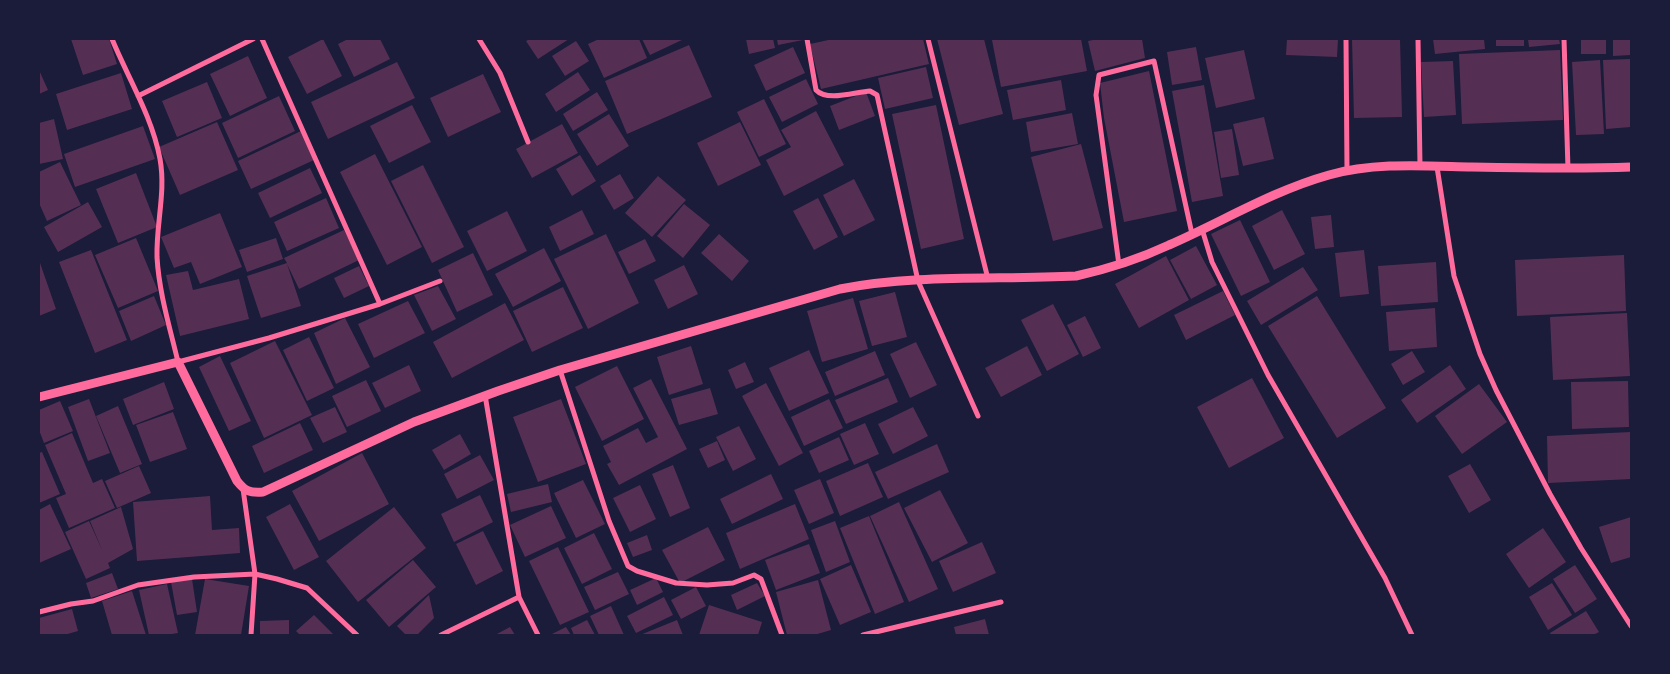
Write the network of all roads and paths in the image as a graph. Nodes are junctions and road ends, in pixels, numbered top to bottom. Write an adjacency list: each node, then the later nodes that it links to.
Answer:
1 (112, 39): 10 (street)
2 (253, 39): 10 (street)
3 (262, 39): 23 (street)
4 (479, 39): 11 (street)
5 (807, 39): 22 (street)
6 (928, 39): 20 (street)
7 (1346, 39): 16 (street)
8 (1418, 39): 12 (street)
9 (1564, 39): 15 (street)
10 (138, 96): 24 (street)
11 (528, 142)
12 (1420, 166): 13 (street); 16 (street)
13 (1437, 166): 15 (street); 34 (street)
14 (1631, 167): 15 (street)
15 (1568, 169)
16 (1347, 171): 17 (street)
17 (1202, 229): 18 (street); 41 (street)
18 (1192, 234): 19 (street); 19 (street)
19 (1119, 265): 20 (street)
20 (988, 279): 22 (street)
21 (440, 281): 23 (street)
22 (918, 281): 25 (street); 28 (street)
23 (380, 304): 24 (street)
24 (178, 362): 27 (street); 29 (street)
25 (560, 370): 26 (street); 39 (street)
26 (485, 395): 29 (street); 31 (street)
27 (39, 397)
28 (978, 416)
29 (243, 489): 30 (street)
30 (255, 574): 33 (street); 35 (street); 36 (street)
31 (519, 596): 37 (street); 38 (street)
32 (1001, 602): 40 (street)
33 (39, 612)
34 (1631, 626)
35 (251, 635)
36 (357, 635)
37 (441, 635)
38 (538, 635)
39 (782, 635)
40 (863, 635)
41 (1412, 635)

